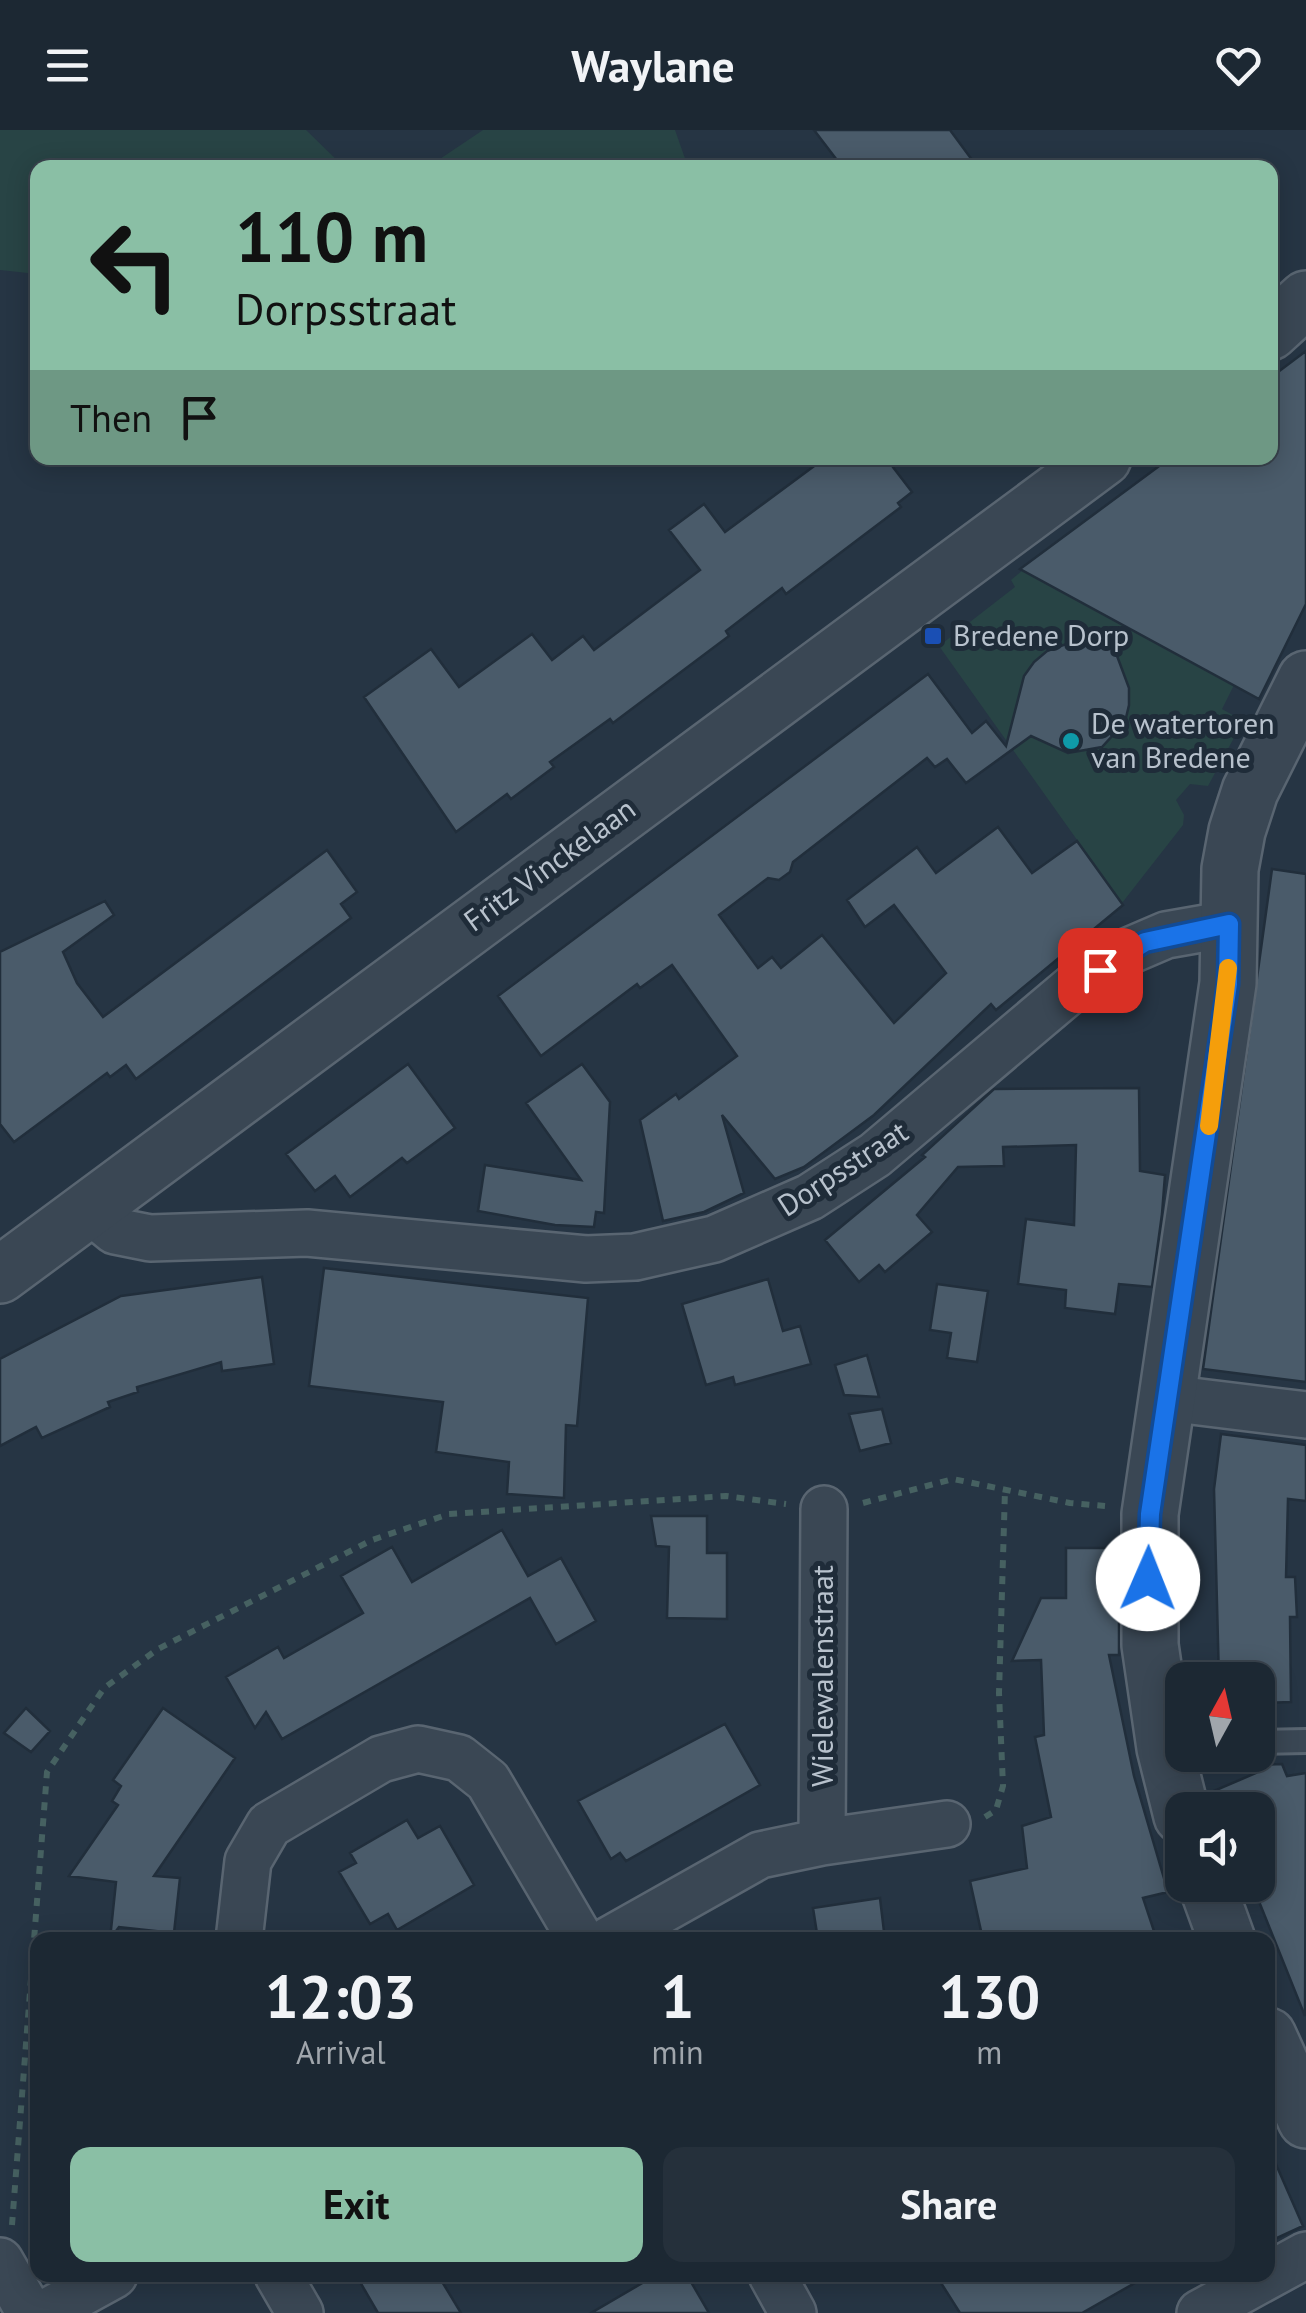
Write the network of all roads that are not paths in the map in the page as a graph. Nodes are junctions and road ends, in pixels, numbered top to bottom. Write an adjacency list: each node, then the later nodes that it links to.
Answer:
1 (1306, 299): 2 (street)
2 (1278, 325)
3 (1094, 465): 6 (street, Fritz Vinckelaan)
4 (1306, 679): 5 (street)
5 (1229, 924): 6 (street, Dorpsstraat); 8 (street)
6 (88, 1209): 7 (street, Fritz Vinckelaan)
7 (0, 1275)
8 (1167, 1398): 9 (street); 11 (street)
9 (1306, 1415)
10 (824, 1509): 15 (street, Wielewalenstraat)
11 (1165, 1709)
12 (1306, 1741): 13 (lane)
13 (1275, 1742)
14 (947, 1824): 15 (street)
15 (822, 1842): 19 (street)
16 (1213, 1902): 20 (street)
17 (241, 1932): 18 (street)
18 (576, 1932)
19 (623, 1932)
20 (1225, 1932)
21 (1275, 2051): 22 (street)
22 (1306, 2120)
23 (6, 2247): 30 (street)
24 (1306, 2255): 25 (street)
25 (1275, 2272)
26 (101, 2282): 31 (street)
27 (282, 2282): 32 (street)
28 (776, 2282): 33 (street)
29 (1257, 2282): 34 (street)
30 (30, 2313)
31 (45, 2313)
32 (300, 2313)
33 (793, 2313)
34 (1200, 2313)

